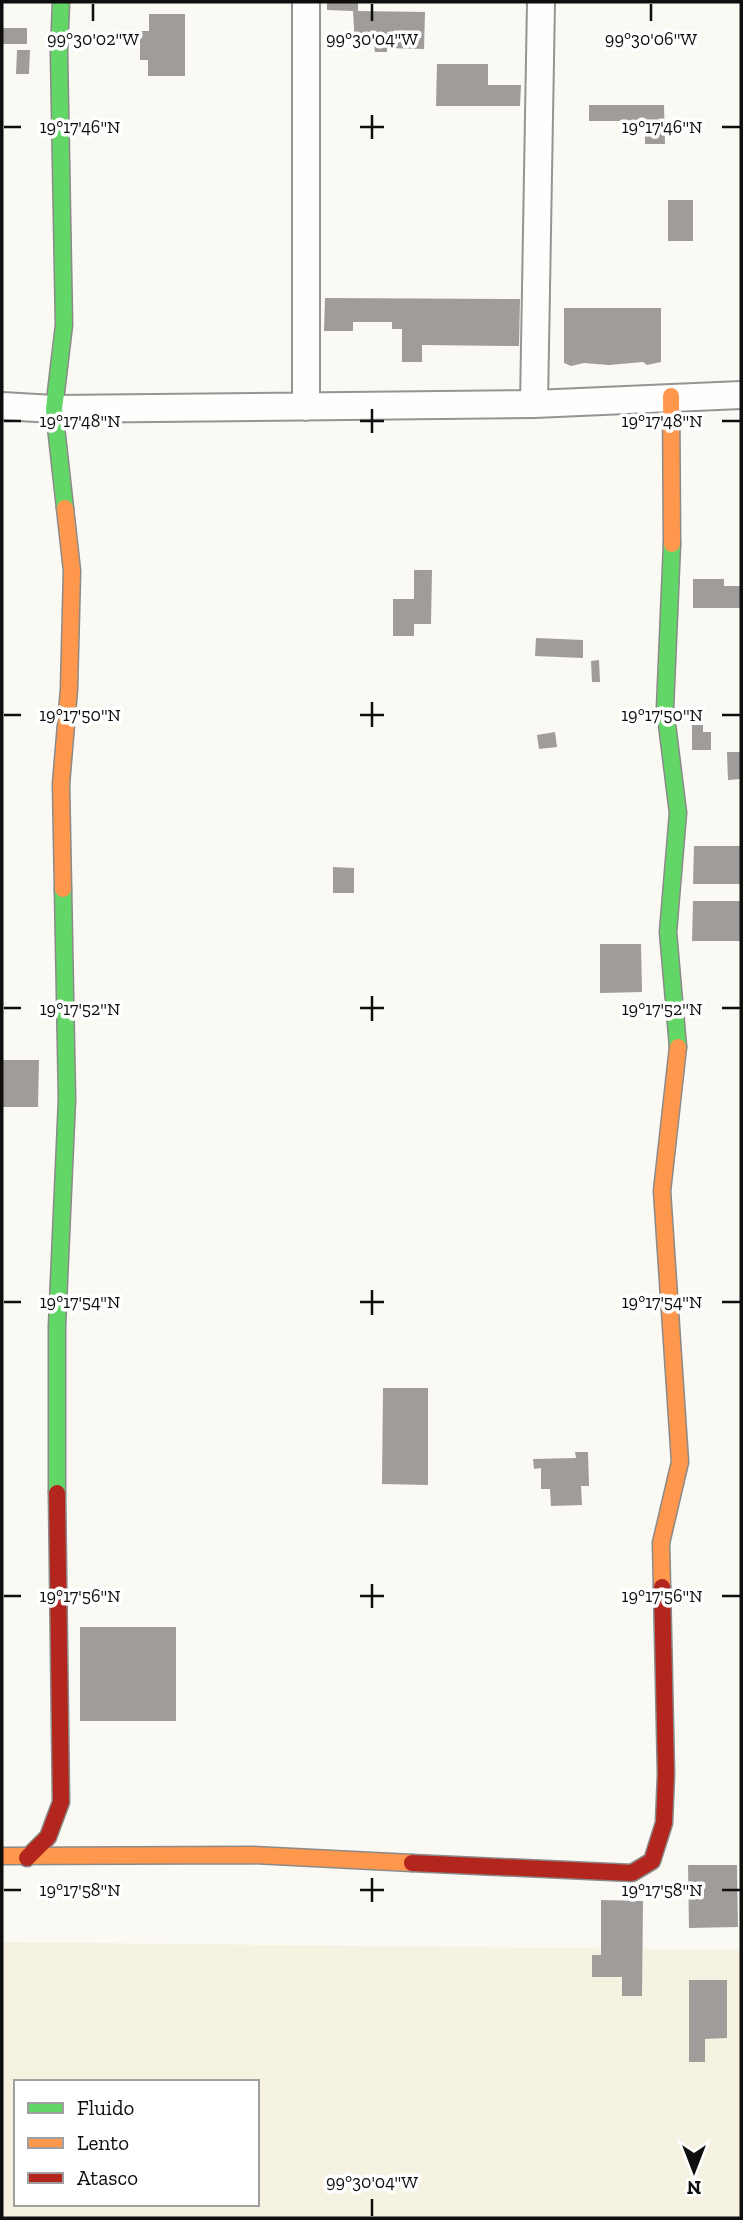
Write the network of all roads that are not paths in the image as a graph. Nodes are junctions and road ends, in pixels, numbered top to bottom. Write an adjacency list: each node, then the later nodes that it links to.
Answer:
1 (61, 2): 9 (street)
2 (306, 2): 8 (street)
3 (541, 2): 6 (street)
4 (741, 395): 5 (street)
5 (671, 396): 6 (street); 11 (street)
6 (534, 404): 8 (street)
7 (2, 406): 9 (street)
8 (306, 407): 9 (street)
9 (54, 409): 11 (street)
10 (2, 1856): 11 (street)
11 (27, 1858)

